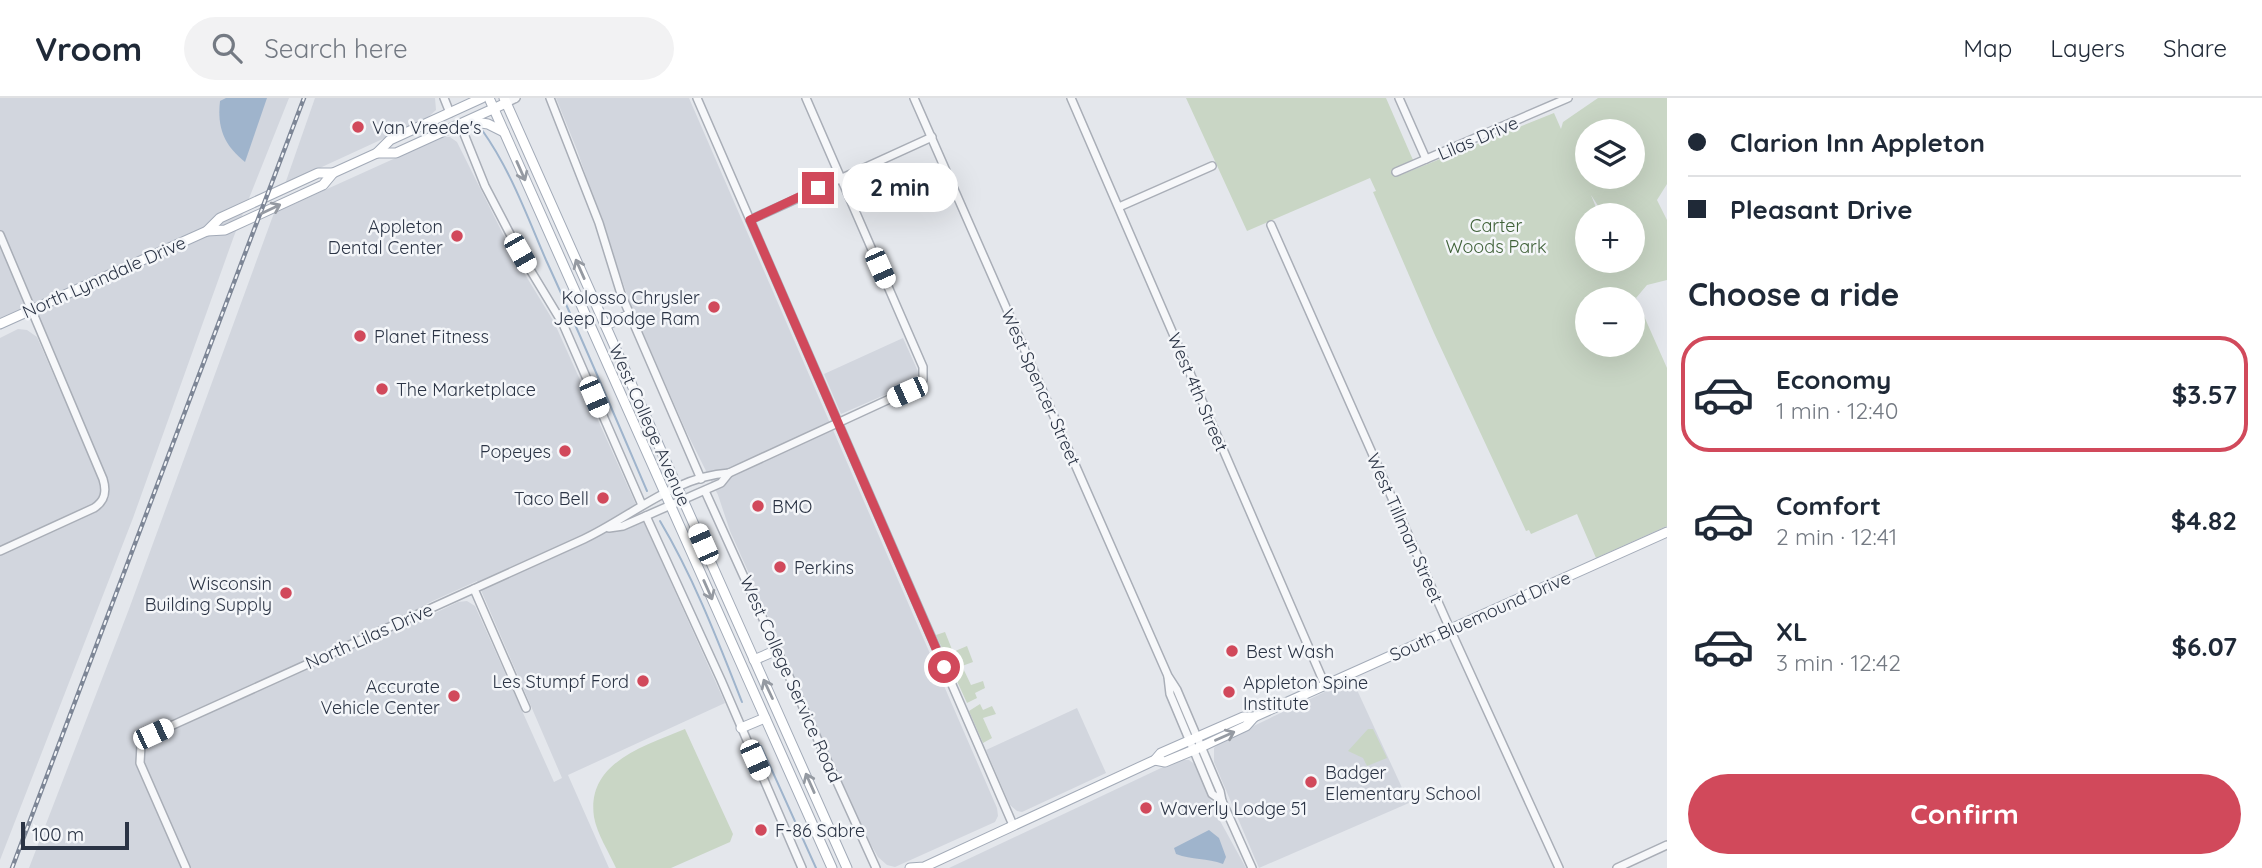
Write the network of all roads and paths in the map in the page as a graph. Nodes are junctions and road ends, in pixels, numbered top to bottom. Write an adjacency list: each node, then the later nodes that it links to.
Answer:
1 (443, 98): 14 (street)
2 (482, 98): 14 (main road, North Lynndale Drive)
3 (489, 98): 13 (main road, West College Avenue)
4 (516, 98): 12 (street)
5 (550, 98): 28 (street)
6 (697, 98): 24 (street)
7 (806, 98): 22 (street)
8 (914, 98): 17 (street, West Spencer Street)
9 (1071, 98): 23 (street, West 4th Street)
10 (1399, 98): 19 (street)
11 (1568, 98): 19 (street, Lilas Drive)
12 (505, 100): 13 (main road, North Lynndale Drive); 30 (main road, West College Avenue, one-way to 12)
13 (494, 108): 15 (main road, North Lynndale Drive); 16 (main road, West College Avenue)
14 (450, 113): 18 (main road, North Lynndale Drive)
15 (463, 122): 16 (main road); 18 (main road, North Lynndale Drive); 38 (street)
16 (504, 132): 36 (main road, West College Avenue, one-way to 36)
17 (932, 137): 22 (street); 52 (street, West Spencer Street)
18 (377, 153): 27 (main road, North Lynndale Drive)
19 (1426, 159): 21 (street, Lilas Drive)
20 (1212, 166): 23 (street)
21 (1396, 172)
22 (841, 178): 24 (street); 31 (street)
23 (1119, 207): 48 (street, West 4th Street)
24 (750, 220): 31 (street)
25 (1271, 225): 45 (street, West Tillman Street)
26 (0, 235): 27 (street)
27 (32, 309): 29 (main road, North Lynndale Drive); 43 (street)
28 (629, 315): 30 (main road); 33 (street)
29 (0, 324)
30 (606, 325): 34 (main road, West College Avenue)
31 (838, 423): 32 (street); 53 (street)
32 (729, 473): 33 (street, North Lilas Drive); 35 (street, North Lilas Drive)
33 (701, 479): 34 (street, North Lilas Drive)
34 (678, 488): 36 (street, North Lilas Drive); 37 (main road, West College Avenue)
35 (705, 491): 37 (street, North Lilas Drive); 46 (street, West College Service Road)
36 (665, 493): 38 (street, North Lilas Drive); 39 (main road, West College Avenue)
37 (683, 500): 39 (street, North Lilas Drive); 47 (main road, West College Avenue)
38 (642, 505): 41 (street, North Lilas Drive)
39 (670, 506): 40 (street, North Lilas Drive); 50 (main road, West College Avenue, one-way to 50)
40 (646, 516): 41 (street, North Lilas Drive); 51 (street)
41 (608, 528): 44 (street, North Lilas Drive)
42 (1667, 532): 45 (main road, South Bluemound Drive)
43 (0, 551)
44 (474, 589): 49 (street); 55 (street, North Lilas Drive)
45 (1450, 629): 48 (main road, South Bluemound Drive); 63 (street, West Tillman Street)
46 (777, 650): 47 (main road); 59 (street, West College Service Road)
47 (754, 660): 58 (main road, West College Avenue, one-way to 47)
48 (1325, 685): 52 (main road, South Bluemound Drive)
49 (526, 708)
50 (765, 718): 51 (main road); 57 (main road, West College Avenue)
51 (741, 728): 56 (street)
52 (1195, 744): 53 (main road, South Bluemound Drive); 62 (street, West Spencer Street)
53 (1013, 825): 61 (main road, South Bluemound Drive)
54 (1667, 845): 64 (street)
55 (187, 868)
56 (802, 868)
57 (832, 868)
58 (847, 868)
59 (876, 868)
60 (910, 868): 61 (main road, South Bluemound Drive)
61 (924, 868)
62 (1252, 868)
63 (1559, 868)
64 (1616, 868)

